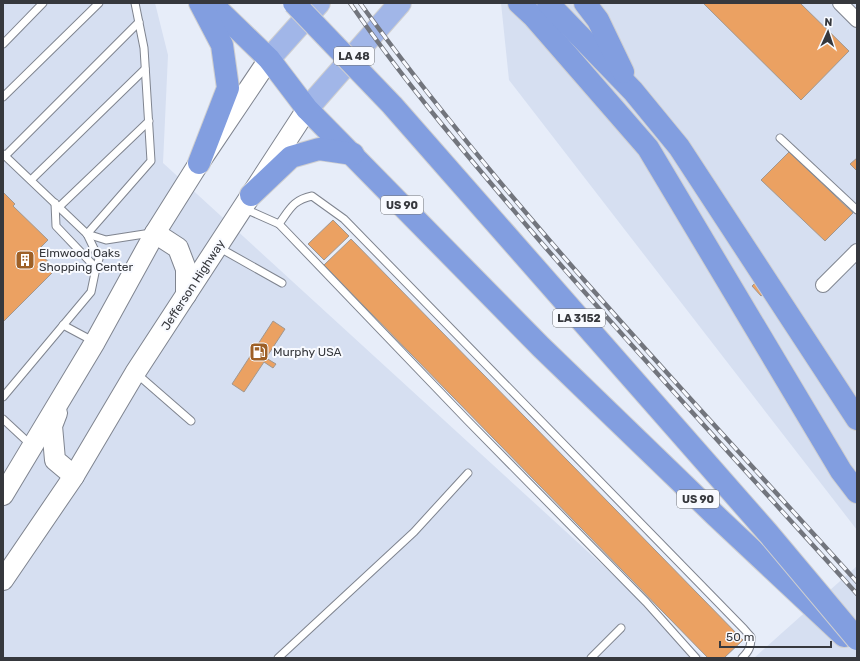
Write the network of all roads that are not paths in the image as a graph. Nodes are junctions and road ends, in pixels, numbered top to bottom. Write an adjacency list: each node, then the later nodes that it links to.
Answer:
1 (43, 3): 15 (lane)
2 (99, 3): 19 (lane)
3 (134, 3): 14 (lane)
4 (200, 3): 25 (highway)
5 (211, 3): 16 (highway)
6 (294, 3): 54 (highway, LA 3152, bridge)
7 (319, 3): 16 (main road)
8 (400, 3): 20 (main road, Jefferson Highway / LA 48)
9 (519, 3): 50 (highway)
10 (548, 3): 18 (highway)
11 (585, 3): 18 (highway)
12 (840, 3): 13 (street)
13 (857, 20)
14 (139, 22): 17 (lane); 24 (lane)
15 (3, 44)
16 (268, 59): 20 (highway, US 90); 25 (main road)
17 (145, 69): 21 (lane); 26 (lane)
18 (633, 90): 45 (highway)
19 (3, 97)
20 (308, 109): 23 (highway, US 90); 27 (main road, Jefferson Highway / LA 48)
21 (149, 121): 28 (lane); 32 (lane)
22 (780, 138): 29 (lane)
23 (353, 154): 27 (highway); 55 (highway, US 90)
24 (4, 155): 26 (lane)
25 (199, 163): 31 (main road)
26 (31, 180): 28 (lane)
27 (247, 202): 30 (lane); 33 (main road, Jefferson Highway / LA 48)
28 (57, 205): 32 (lane); 35 (lane)
29 (857, 210)
30 (279, 224): 58 (lane); 59 (lane)
31 (155, 233): 32 (lane); 38 (main road); 40 (main road)
32 (87, 234): 35 (lane)
33 (218, 246): 36 (lane); 38 (main road, Jefferson Highway / LA 48)
34 (857, 251): 37 (street)
35 (96, 268): 39 (lane)
36 (282, 283)
37 (823, 285)
38 (186, 295): 41 (main road, Jefferson Highway / LA 48)
39 (63, 325): 40 (lane); 43 (lane)
40 (95, 342): 42 (main road)
41 (135, 373): 46 (lane); 49 (main road, Jefferson Highway / LA 48)
42 (63, 396): 47 (main road); 49 (main road)
43 (3, 397)
44 (3, 419): 47 (lane)
45 (857, 419)
46 (191, 421)
47 (32, 447): 51 (main road)
48 (468, 473): 56 (lane)
49 (74, 476): 52 (main road, Jefferson Highway / LA 48)
50 (857, 492)
51 (3, 495)
52 (3, 580)
53 (620, 628): 57 (lane)
54 (857, 639)
55 (857, 647)
56 (278, 658)
57 (591, 658)
58 (696, 658)
59 (742, 658)

